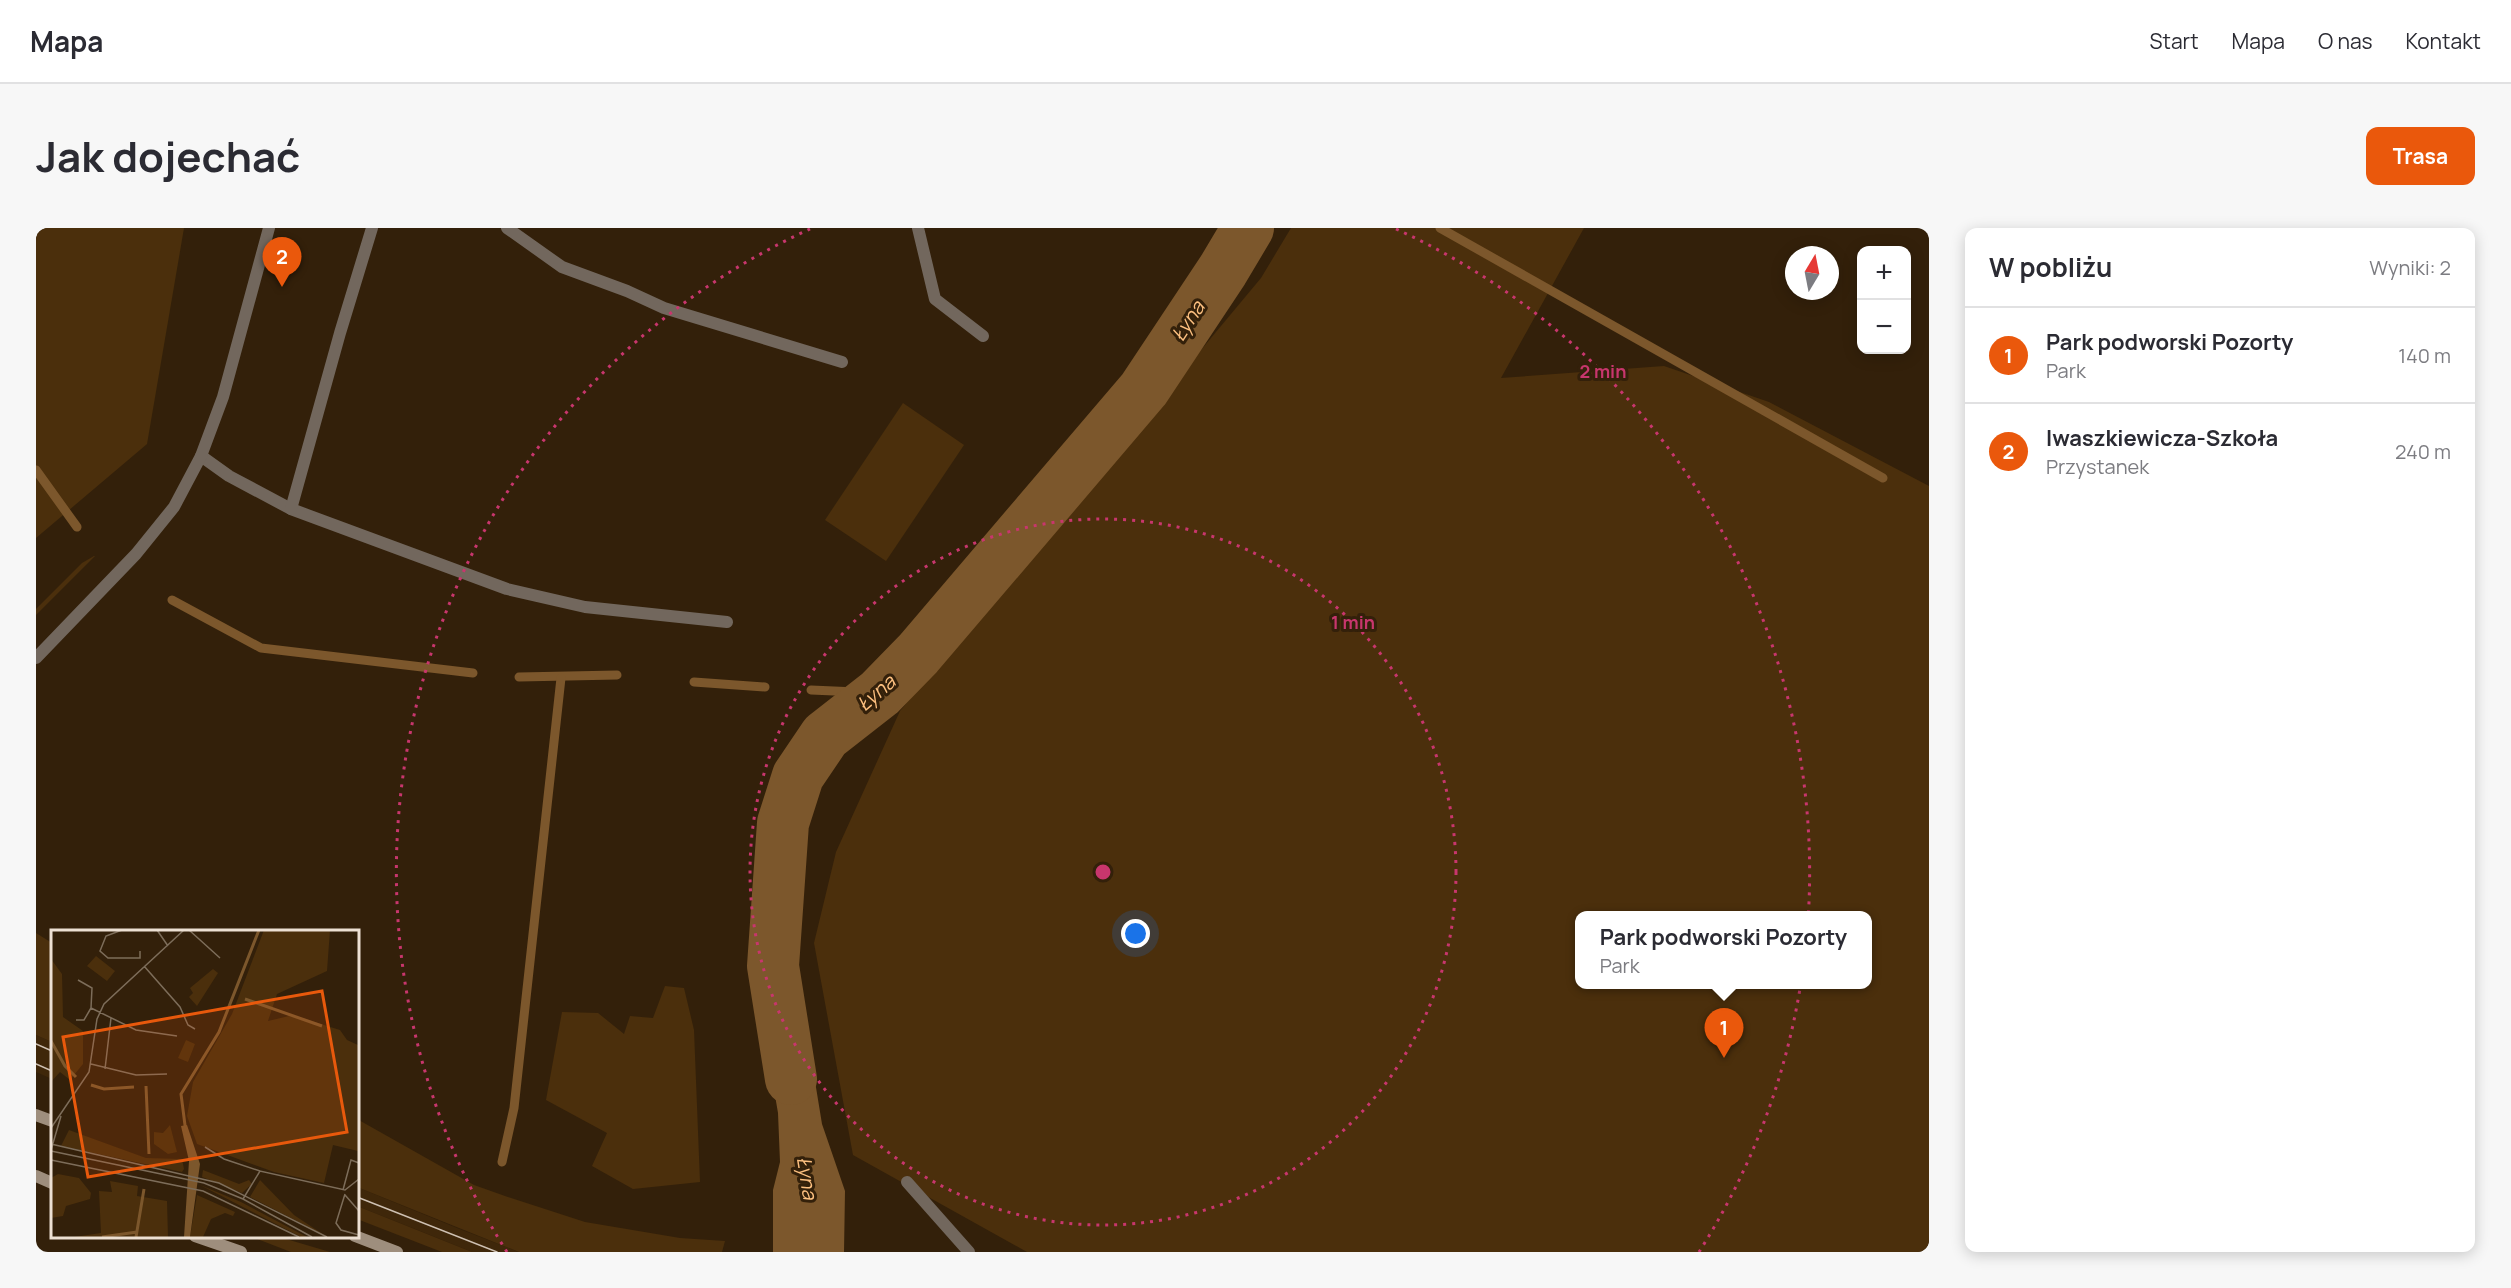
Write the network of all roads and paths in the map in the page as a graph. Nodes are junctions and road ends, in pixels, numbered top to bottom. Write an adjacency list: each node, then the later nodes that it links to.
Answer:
1 (269, 228): 7 (street)
2 (372, 228): 8 (street)
3 (507, 228): 6 (street)
4 (918, 228): 5 (street)
5 (983, 336)
6 (842, 362)
7 (201, 456): 8 (street); 10 (street)
8 (291, 508): 9 (street)
9 (727, 622)
10 (36, 658)
11 (36, 1115): 12 (main road)
12 (51, 1121)
13 (36, 1176): 15 (main road)
14 (907, 1182): 20 (street)
15 (51, 1183)
16 (198, 1237): 18 (main road)
17 (358, 1237): 19 (main road)
18 (241, 1252)
19 (397, 1252)
20 (969, 1252)

